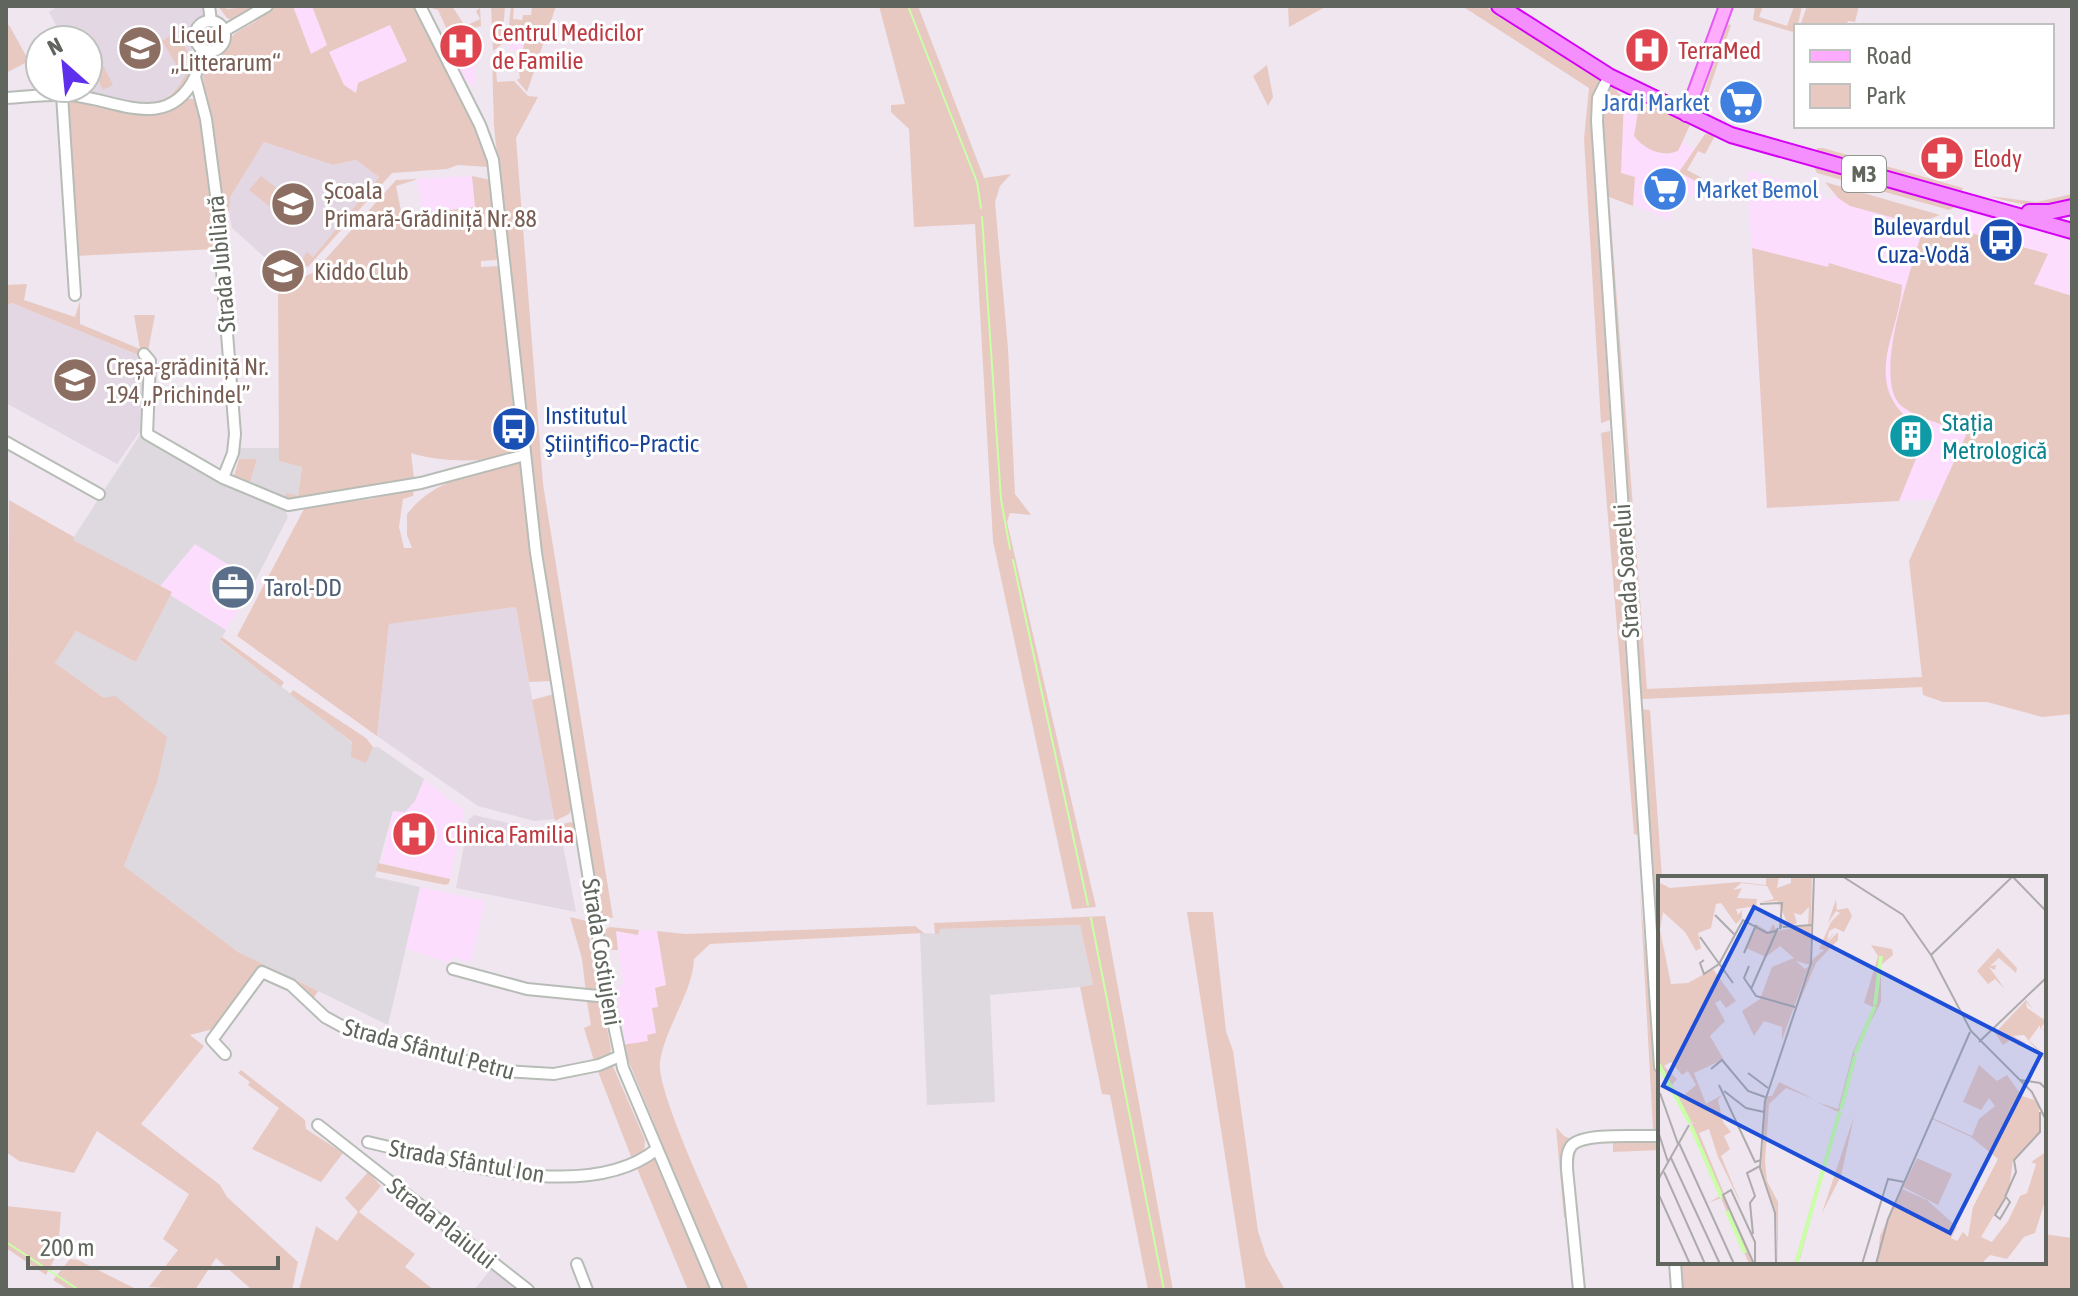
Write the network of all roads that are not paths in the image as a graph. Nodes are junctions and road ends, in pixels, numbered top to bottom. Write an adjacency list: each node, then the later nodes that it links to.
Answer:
1 (209, 6): 6 (street)
2 (267, 6): 7 (street)
3 (420, 6): 20 (street, Strada Costiujeni)
4 (1499, 6): 9 (highway, M3)
5 (1726, 6): 13 (main road)
6 (211, 21): 7 (street); 8 (street)
7 (224, 31): 8 (street)
8 (202, 49): 10 (street, Strada Jubiliară)
9 (1609, 76): 13 (highway, M3); 25 (street, Strada Soarelui)
10 (195, 77): 12 (street); 21 (street, Strada Jubiliară)
11 (63, 104): 17 (street)
12 (103, 104)
13 (1686, 115): 15 (highway, M3)
14 (2072, 207): 15 (highway, M3)
15 (2009, 211): 16 (highway, M3)
16 (2072, 231)
17 (75, 295)
18 (144, 354): 21 (street)
19 (6, 442): 22 (street)
20 (525, 455): 21 (street); 24 (street, Strada Costiujeni)
21 (223, 478)
22 (99, 494)
23 (453, 969): 24 (street)
24 (608, 997): 27 (street, Strada Costiujeni)
25 (1658, 1037)
26 (225, 1054): 27 (street, Strada Sfântul Petru)
27 (620, 1056): 31 (street, Strada Costiujeni)
28 (318, 1125): 34 (street, Strada Plaiului)
29 (1658, 1136): 37 (street)
30 (368, 1142): 31 (street, Strada Sfântul Ion)
31 (657, 1149): 36 (street, Strada Costiujeni)
32 (577, 1264): 35 (street)
33 (1675, 1264): 38 (street)
34 (528, 1290)
35 (587, 1290)
36 (717, 1290)
37 (1579, 1290)
38 (1677, 1290)

